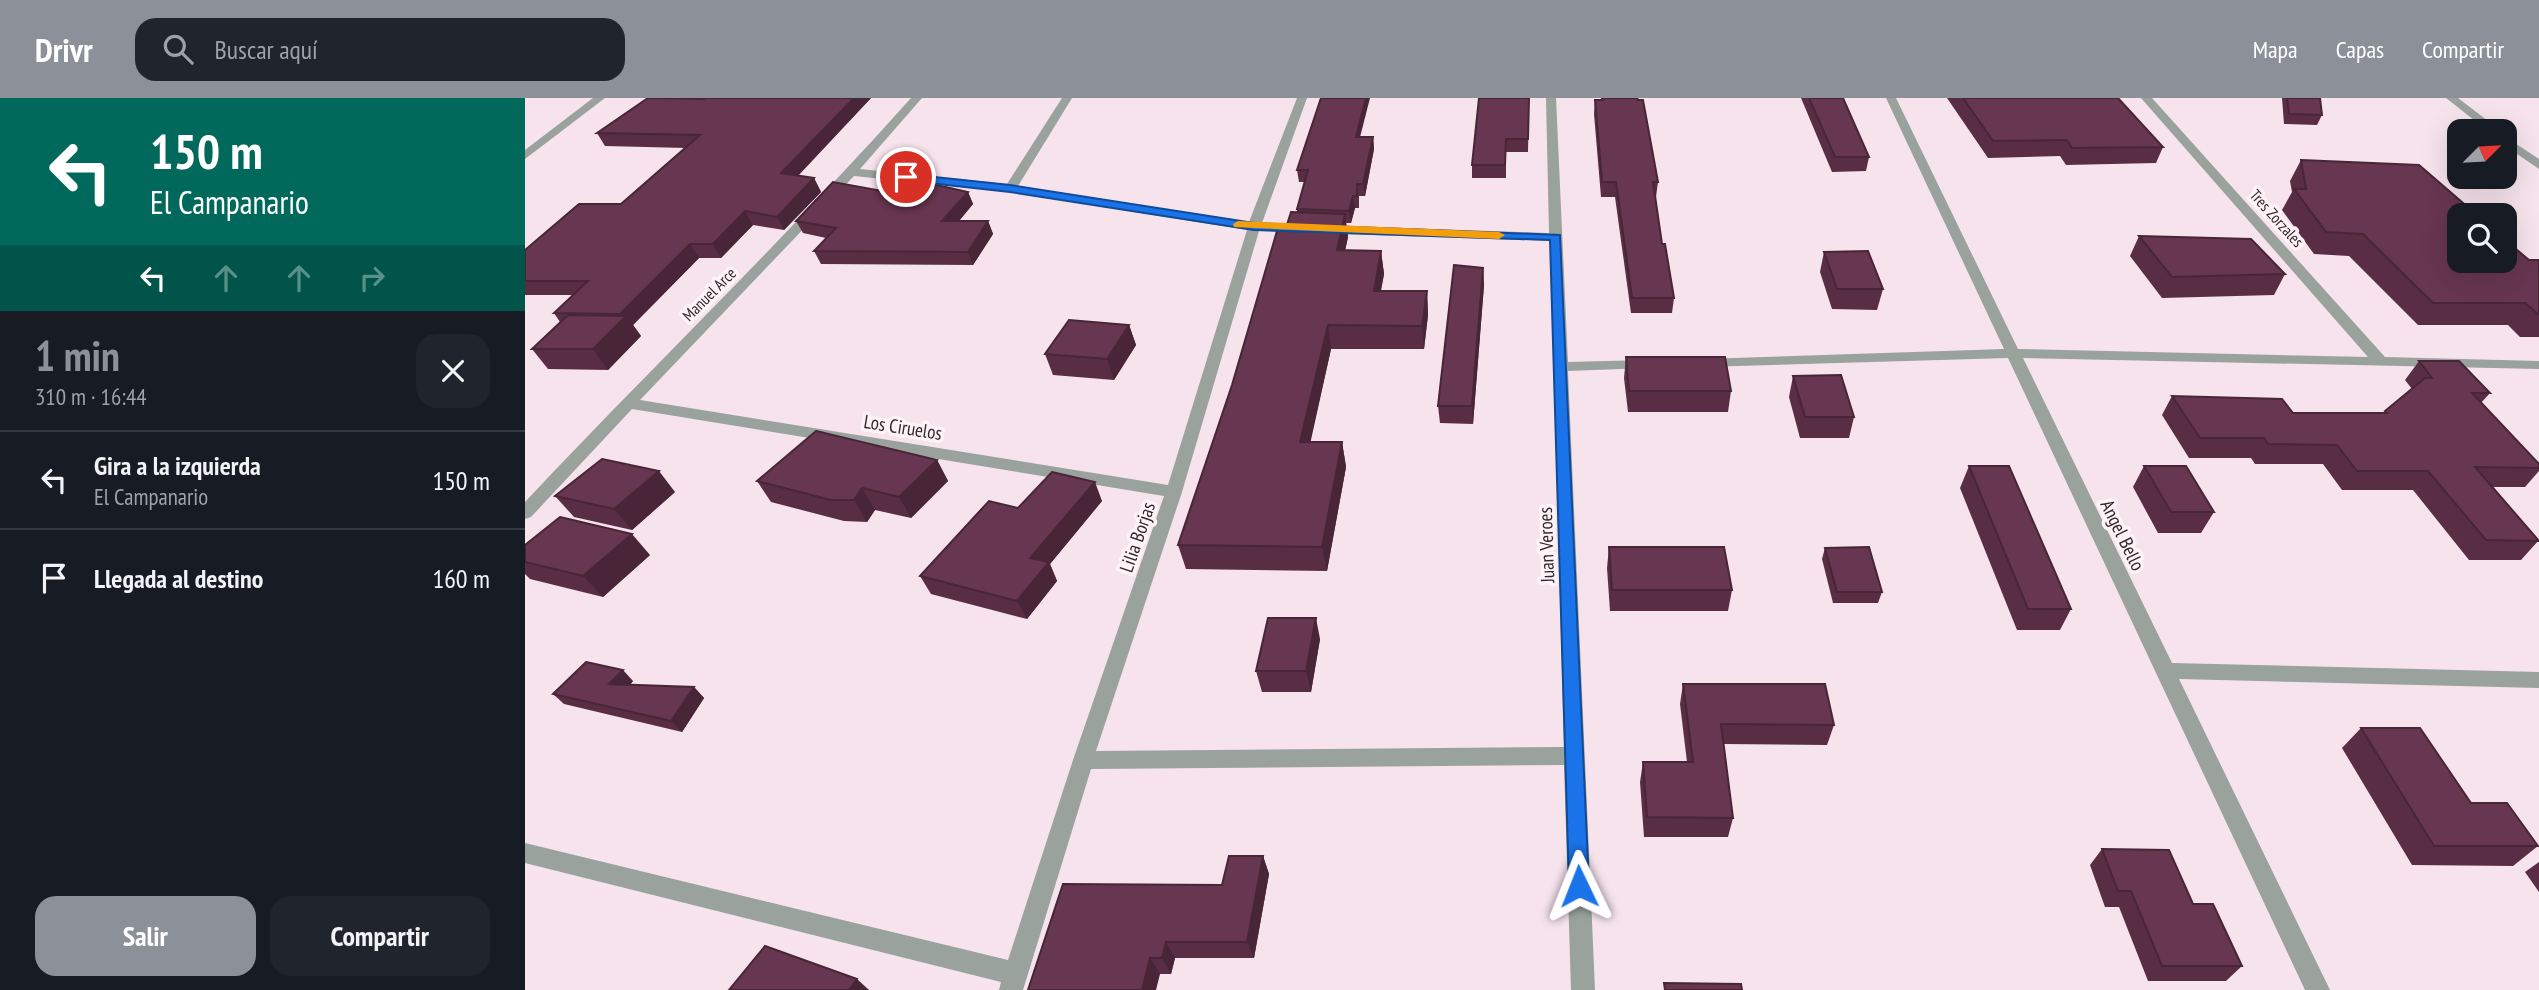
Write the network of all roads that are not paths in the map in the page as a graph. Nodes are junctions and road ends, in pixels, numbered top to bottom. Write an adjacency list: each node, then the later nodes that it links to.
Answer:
1 (600, 98): 11 (street)
2 (917, 98): 13 (street, Manuel Arce)
3 (1067, 98): 14 (street)
4 (1302, 98): 15 (street, Lilia Borjas)
5 (1551, 98): 16 (street, Juan Veroes)
6 (1891, 98): 17 (street, Angel Bello)
7 (2146, 98): 18 (street, Tres Zorzales)
8 (2451, 98): 9 (street)
9 (2479, 119)
10 (2517, 149): 12 (street)
11 (525, 156)
12 (2539, 165)
13 (853, 172): 14 (street); 23 (street, Manuel Arce)
14 (1010, 188): 15 (street)
15 (1254, 227): 16 (street); 24 (street, Lilia Borjas)
16 (1556, 237): 22 (street, Juan Veroes)
17 (2013, 353): 18 (street); 19 (street); 26 (street, Angel Bello)
18 (2381, 362): 21 (street)
19 (1684, 363)
20 (1657, 364): 22 (street)
21 (2539, 365)
22 (1561, 367): 28 (street, Juan Veroes)
23 (626, 403): 24 (street, Los Ciruelos); 25 (street, Manuel Arce)
24 (1174, 492): 29 (street, Lilia Borjas)
25 (526, 511)
26 (2165, 671): 27 (street); 33 (street, Angel Bello)
27 (2539, 680)
28 (1574, 756): 29 (street); 32 (street, Juan Veroes)
29 (1083, 760): 31 (street, Lilia Borjas)
30 (525, 853): 31 (street)
31 (1013, 982)
32 (1583, 990)
33 (2318, 990)

